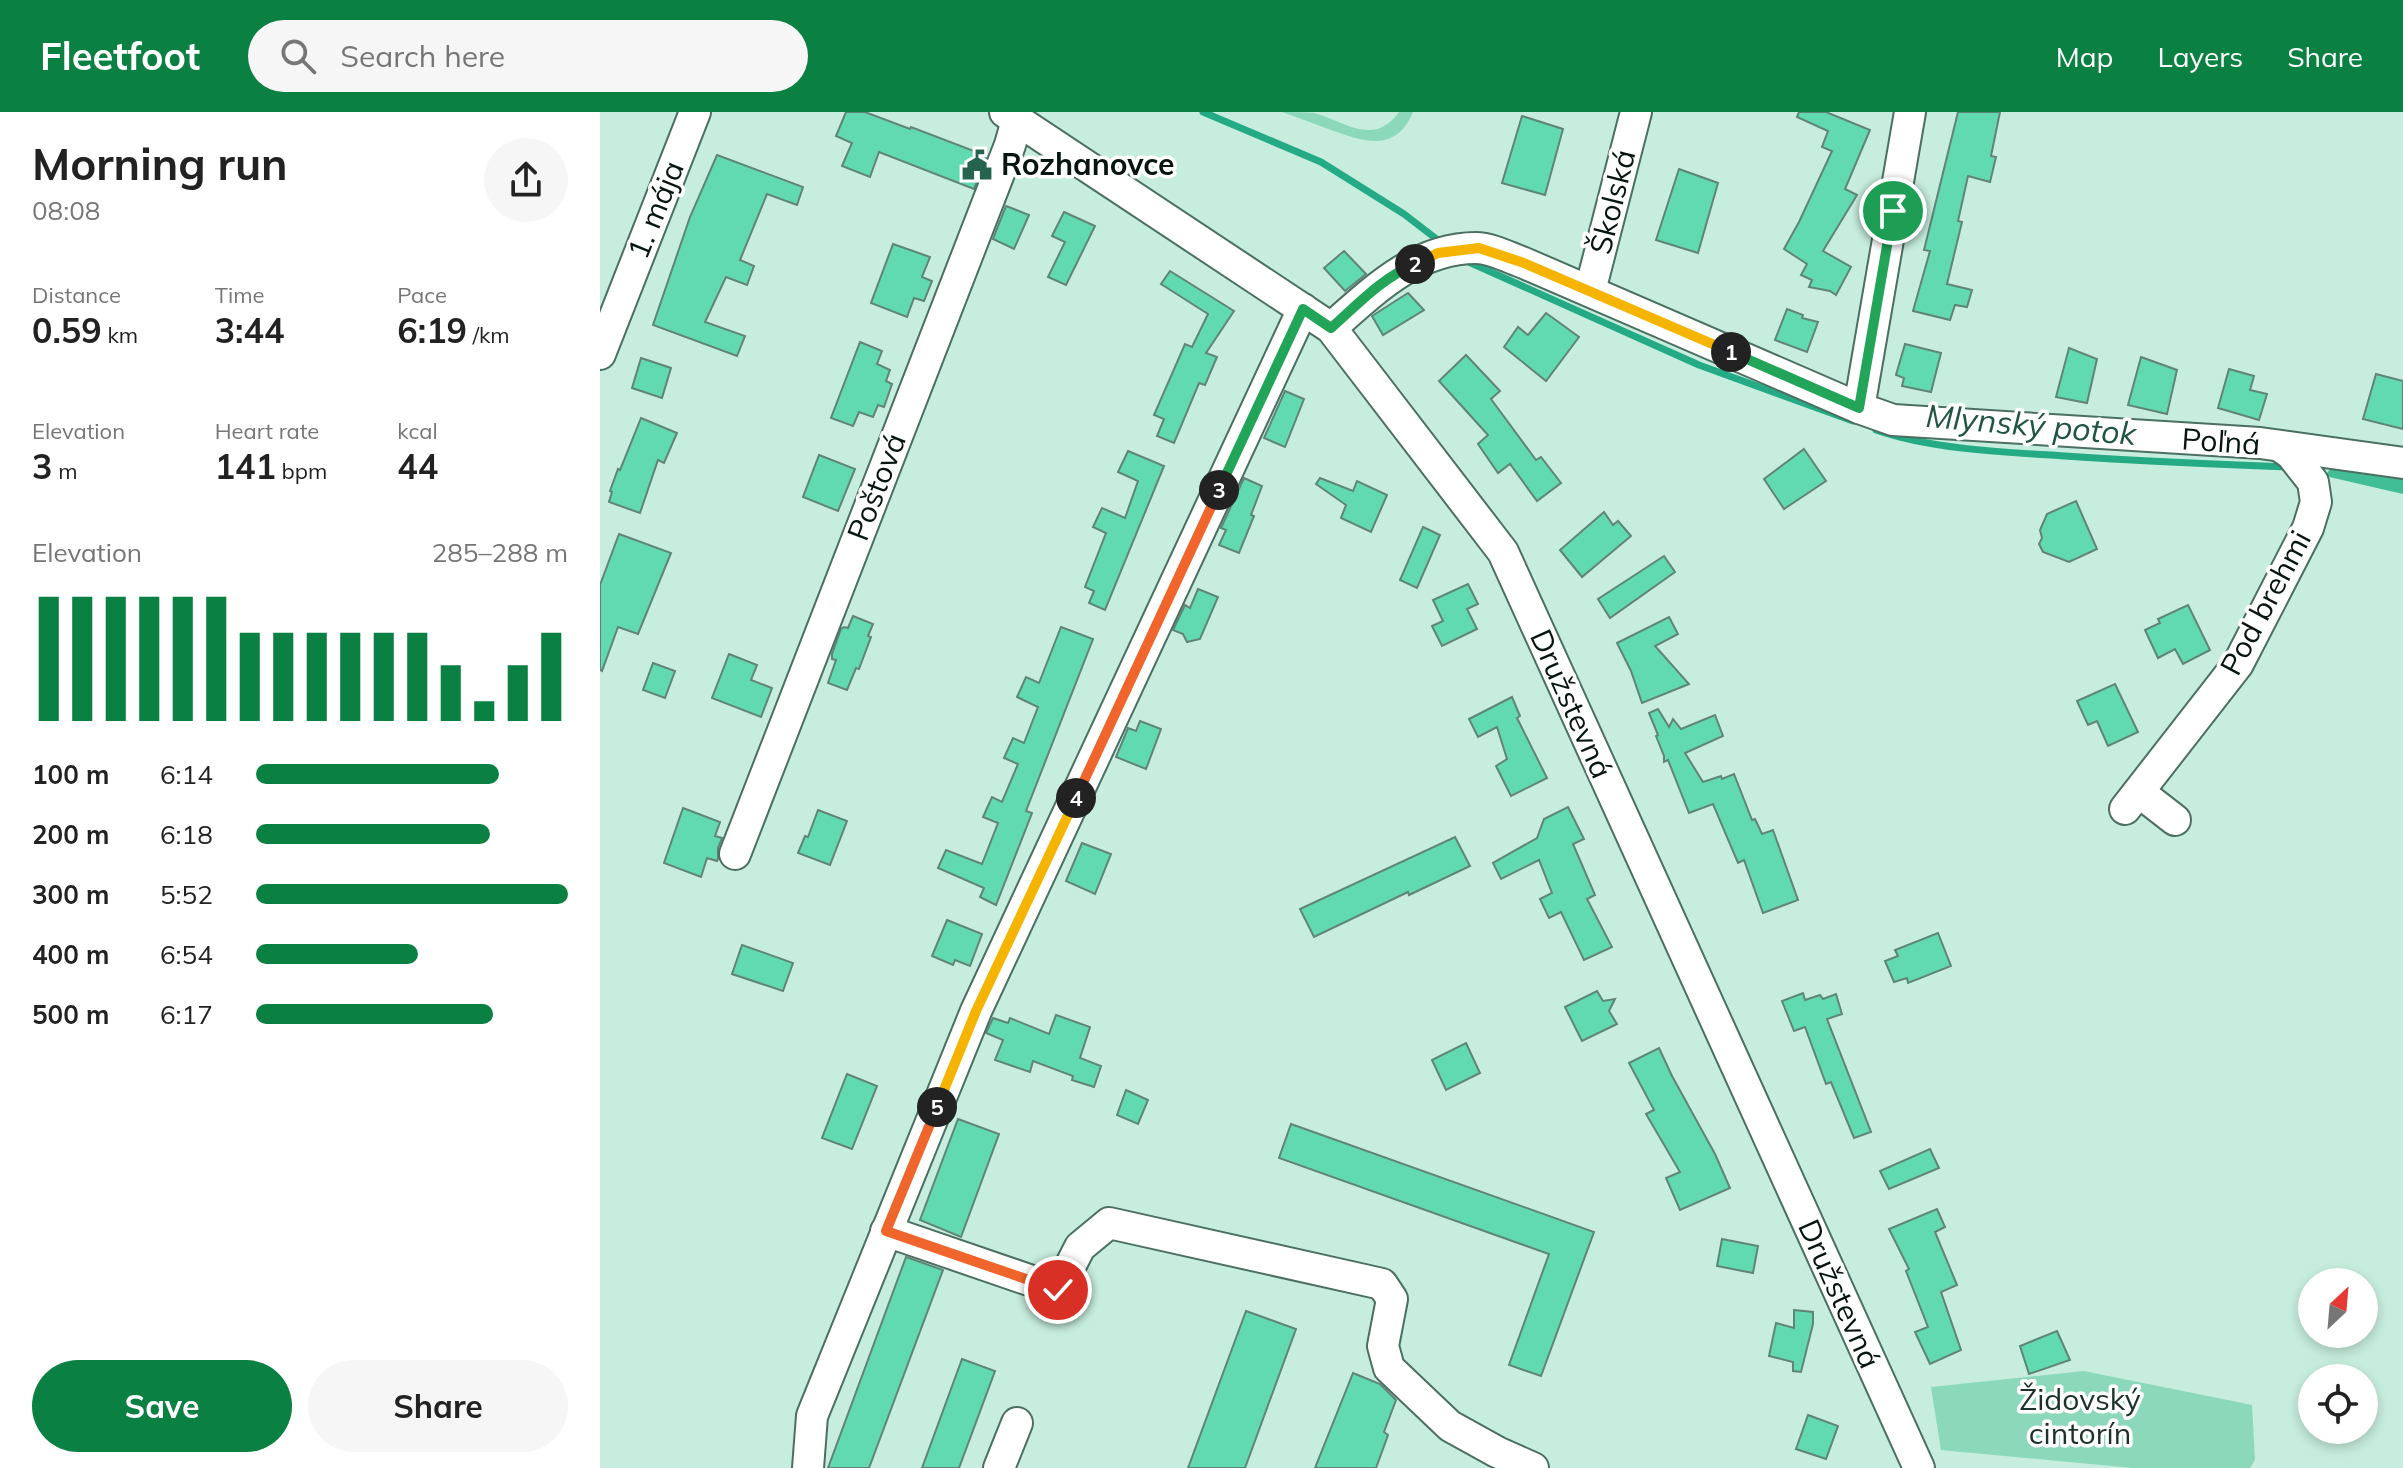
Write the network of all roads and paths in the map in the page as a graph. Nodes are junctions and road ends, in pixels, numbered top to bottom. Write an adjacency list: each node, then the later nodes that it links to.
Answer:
1 (695, 112): 8 (street, 1. mája)
2 (1636, 112): 5 (street, Školská)
3 (1910, 112): 9 (street)
4 (1011, 116): 6 (street, Družstevná); 13 (street, Poštová)
5 (1590, 291): 7 (street, Poľná); 9 (street, Poľná)
6 (1303, 309): 7 (street, Družstevná); 14 (street)
7 (1331, 328): 19 (street, Družstevná)
8 (600, 354)
9 (1859, 408): 10 (street, Poľná)
10 (2286, 450): 11 (street, Poľná); 12 (street, Pod brehmi)
11 (2403, 463)
12 (2175, 820)
13 (735, 854)
14 (886, 1231): 16 (street); 18 (street)
15 (1017, 1423): 17 (street)
16 (808, 1468)
17 (999, 1468)
18 (1533, 1468)
19 (1919, 1468)

